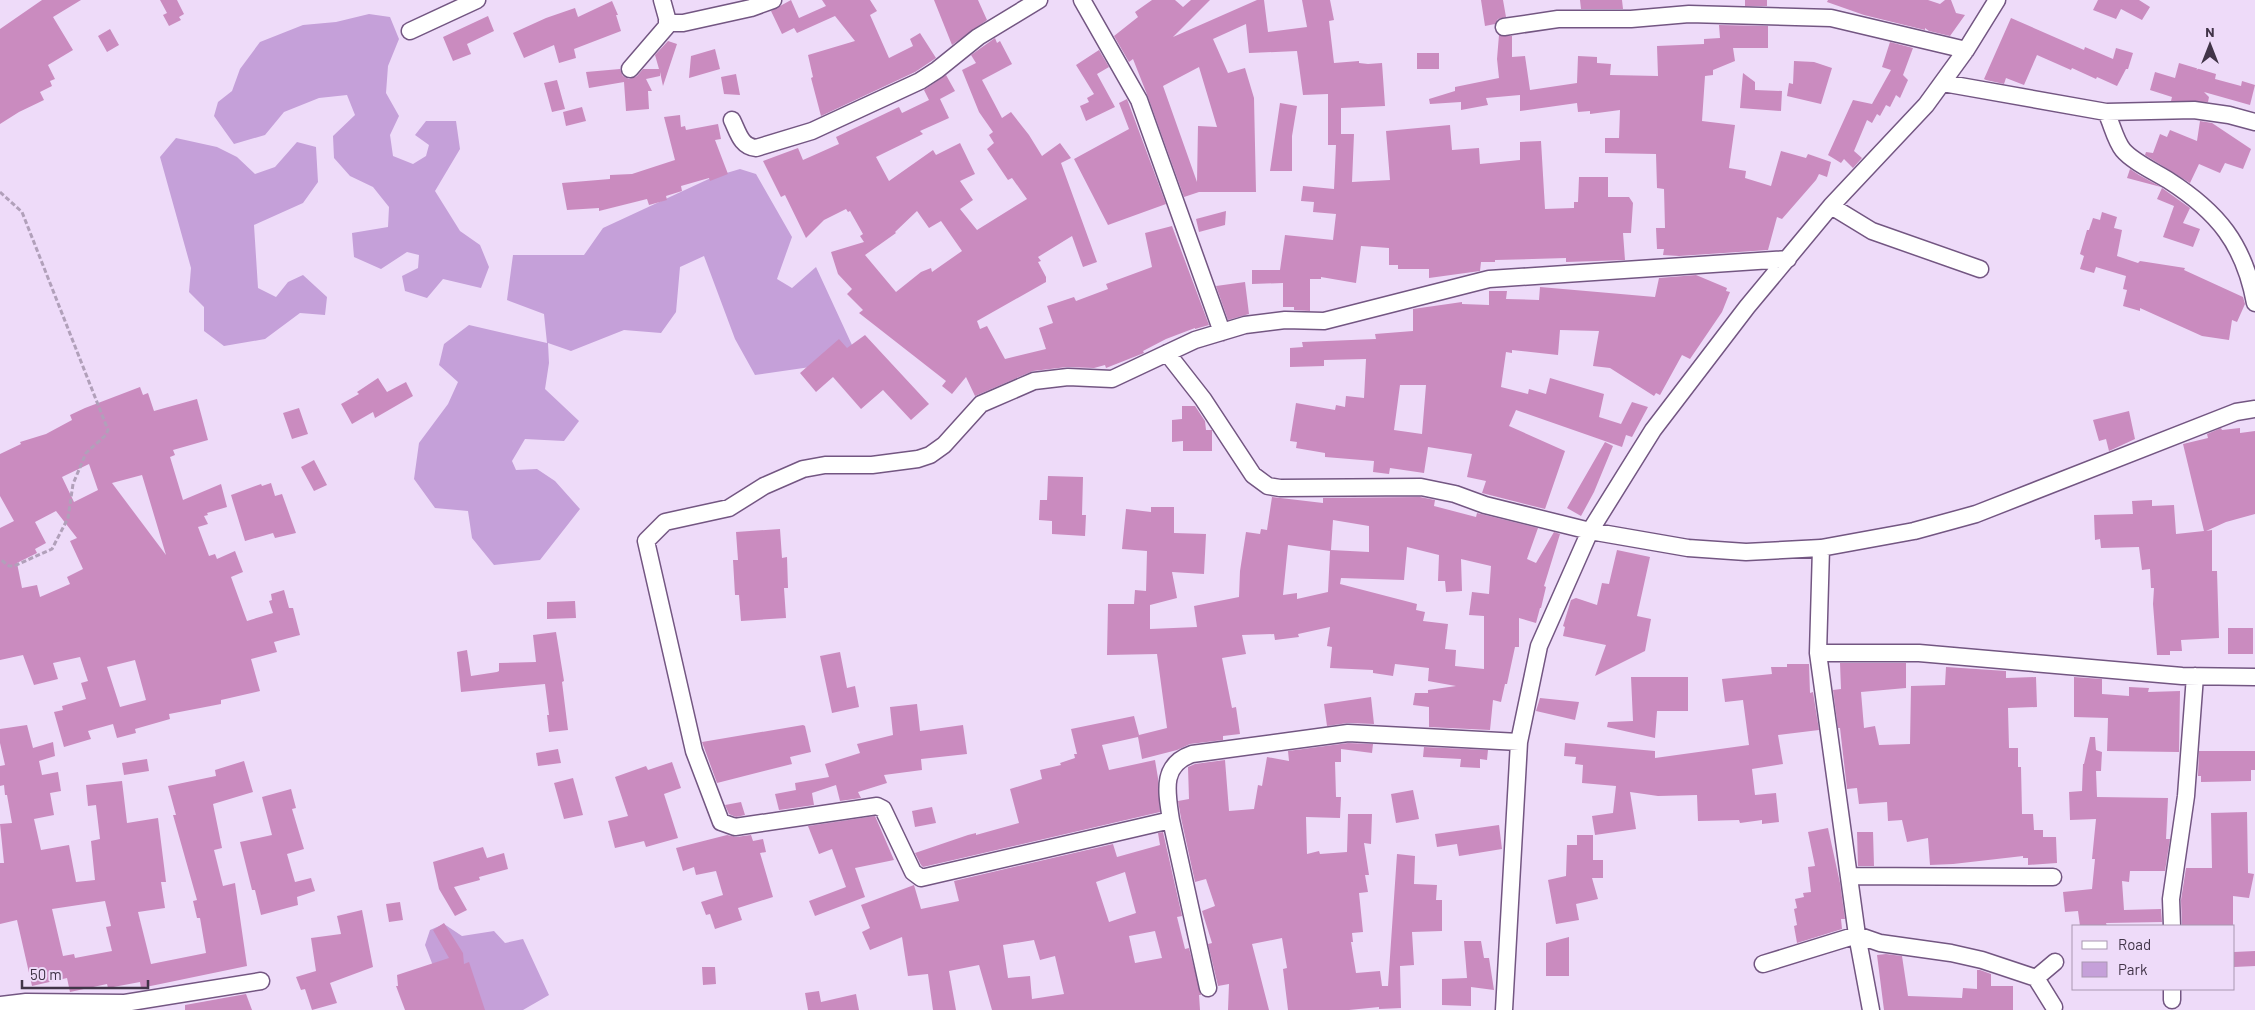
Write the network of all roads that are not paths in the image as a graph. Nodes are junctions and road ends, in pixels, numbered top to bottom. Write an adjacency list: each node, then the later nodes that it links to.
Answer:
1 (476, 0): 10 (street)
2 (662, 0): 8 (street)
3 (773, 0): 8 (street)
4 (1039, 0): 15 (street)
5 (1082, 0): 21 (street)
6 (1997, 0): 11 (street)
7 (1759, 8): 9 (street); 11 (street)
8 (668, 23): 12 (street)
9 (1504, 27)
10 (410, 30)
11 (1966, 50): 13 (street)
12 (630, 69)
13 (1943, 83): 14 (street); 17 (street)
14 (2106, 112): 16 (street); 20 (street)
15 (732, 120)
16 (2255, 122)
17 (1831, 206): 18 (street); 19 (street)
18 (1788, 259): 21 (street); 24 (street)
19 (1980, 269)
20 (2255, 303)
21 (1222, 332): 22 (street)
22 (1167, 353): 24 (street); 30 (street)
23 (2255, 409): 25 (street)
24 (1590, 531): 25 (street); 29 (street)
25 (1821, 548): 26 (street)
26 (1818, 653): 27 (street); 31 (street)
27 (2194, 676): 28 (street); 33 (street)
28 (2255, 677)
29 (1519, 742): 30 (street); 42 (street)
30 (1171, 820): 39 (street)
31 (1849, 876): 32 (street); 34 (street)
32 (2053, 877)
33 (2172, 925)
34 (1857, 935): 36 (street); 37 (street); 43 (street)
35 (2055, 962): 37 (street)
36 (1763, 964)
37 (2036, 978): 41 (street)
38 (261, 981): 40 (street)
39 (1208, 988)
40 (0, 1005)
41 (2054, 1007)
42 (1504, 1010)
43 (1871, 1010)

